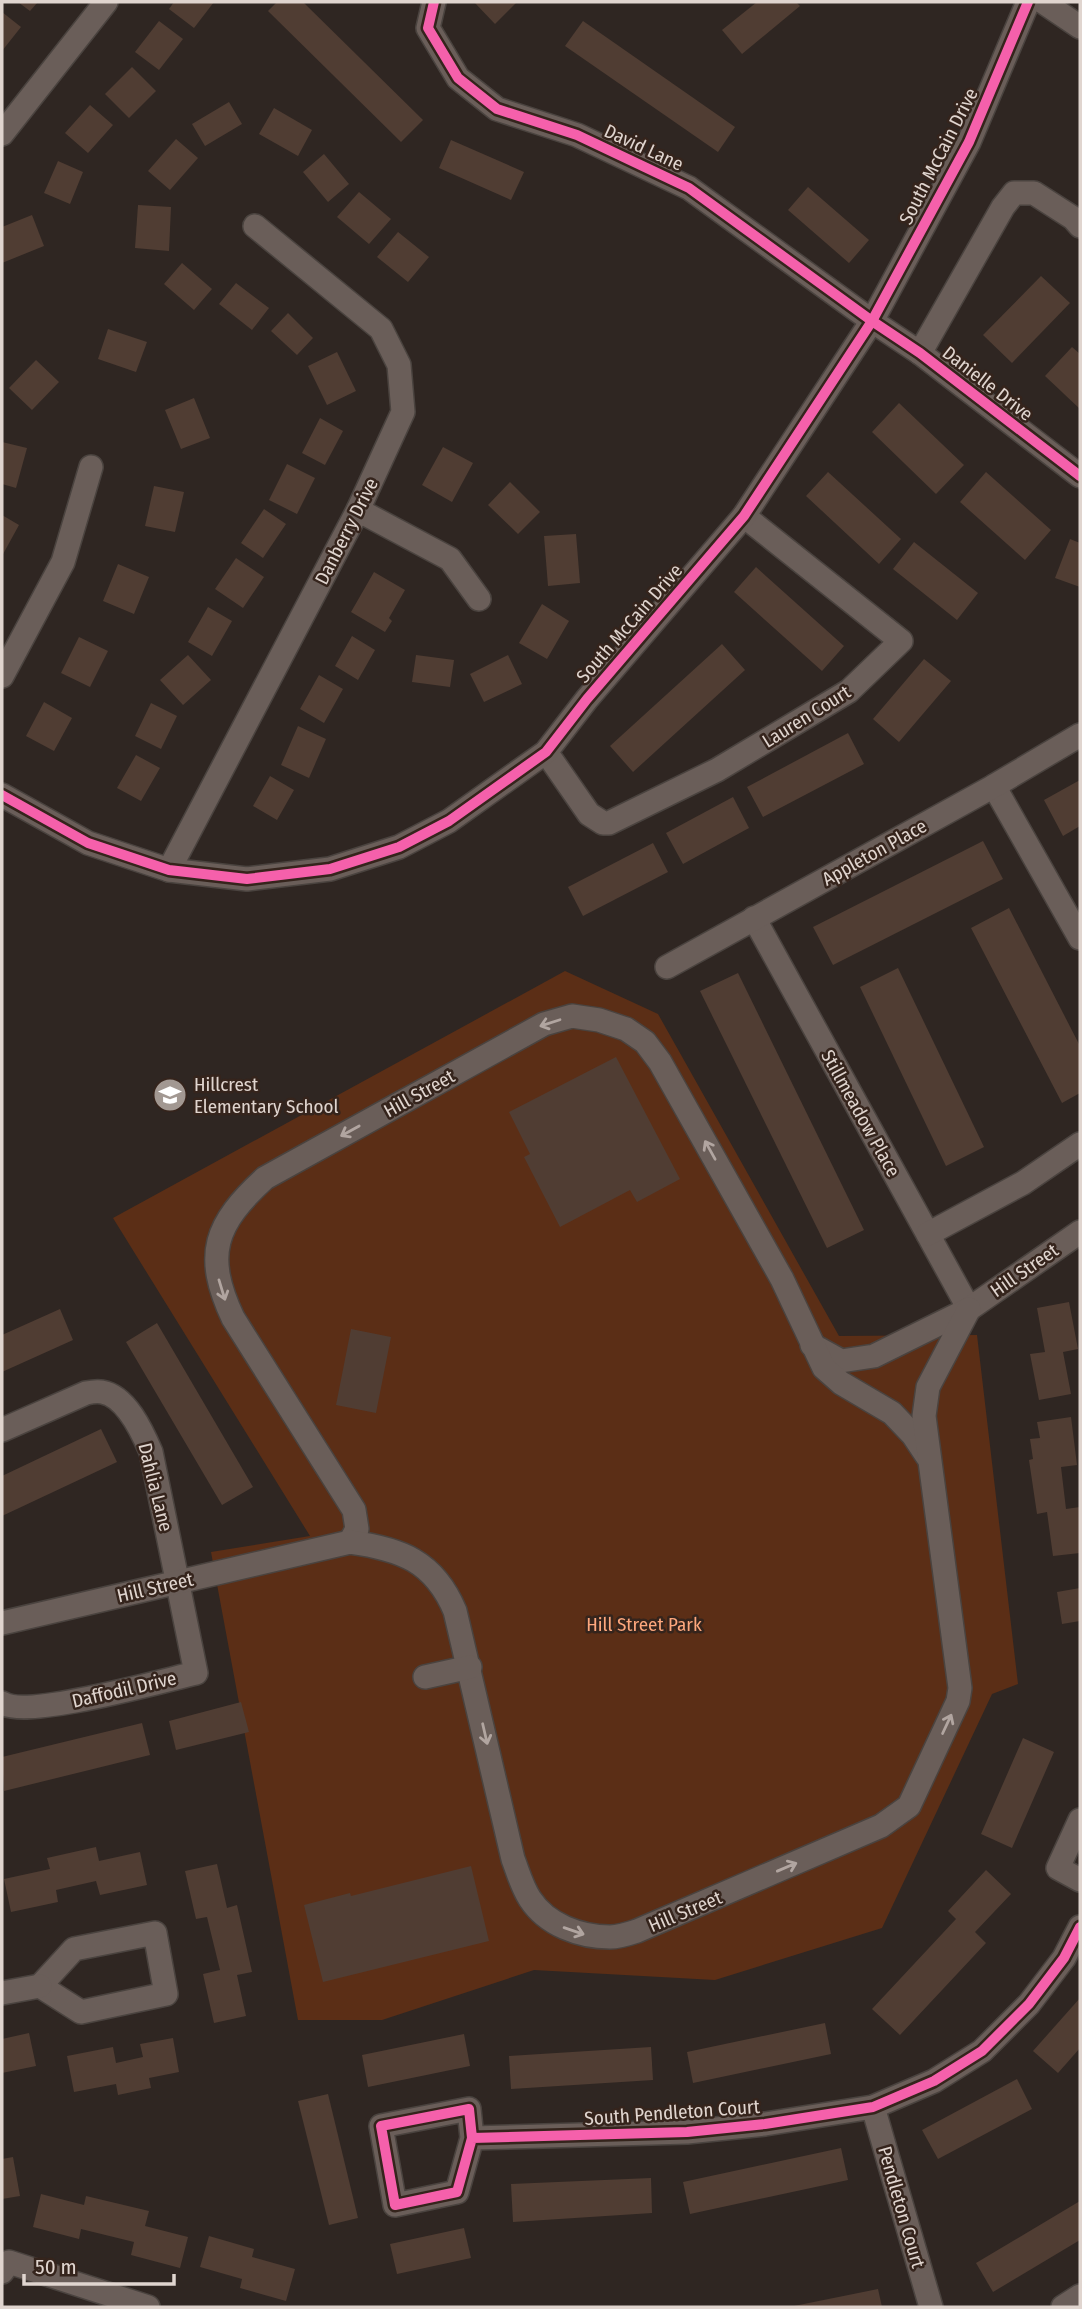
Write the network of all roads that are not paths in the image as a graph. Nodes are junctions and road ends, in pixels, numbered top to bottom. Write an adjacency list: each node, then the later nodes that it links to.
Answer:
1 (106, 2): 6 (street)
2 (434, 2): 9 (street, David Lane)
3 (1028, 2): 9 (street, South McCain Drive)
4 (1044, 2): 5 (street)
5 (1080, 27)
6 (2, 134)
7 (256, 226): 13 (street, Danberry Drive)
8 (1080, 226): 10 (street, Danielle Drive)
9 (872, 321): 10 (street, Danielle Drive); 14 (street, South McCain Drive)
10 (920, 353): 12 (street, Danielle Drive)
11 (91, 467): 16 (street)
12 (1080, 476)
13 (358, 510): 15 (street); 21 (street, Danberry Drive)
14 (744, 516): 18 (street, South McCain Drive); 18 (street, Lauren Court)
15 (479, 599)
16 (2, 676)
17 (1080, 735): 19 (street, Appleton Place)
18 (546, 752): 21 (street, South McCain Drive)
19 (994, 786): 22 (street, Appleton Place); 23 (street)
20 (2, 795): 21 (street, South McCain Drive)
21 (169, 870)
22 (754, 918): 24 (street, Appleton Place); 27 (street, Stillmeadow Place)
23 (1080, 939)
24 (667, 967)
25 (1080, 1144): 27 (street)
26 (1080, 1232): 28 (street, Hill Street)
27 (928, 1234): 28 (street, Stillmeadow Place)
28 (969, 1309): 29 (street, Hill Street); 31 (street, Hill Street)
29 (812, 1345): 31 (street, Hill Street); 32 (street, Hill Street, one-way to 32)
30 (2, 1430): 33 (street, Dahlia Lane)
31 (931, 1463): 35 (street, Hill Street, one-way to 31)
32 (350, 1542): 33 (street, Hill Street); 35 (street, Hill Street)
33 (178, 1581): 34 (street, Hill Street); 37 (street, Daffodil Drive)
34 (2, 1623)
35 (470, 1667): 36 (street)
36 (425, 1677)
37 (2, 1703)
38 (1080, 1819): 39 (street)
39 (1080, 1880)
40 (1080, 1927): 43 (street, South Pendleton Court)
41 (40, 1986): 41 (street); 42 (street)
42 (2, 1993)
43 (873, 2107): 44 (street, South Pendleton Court); 48 (street, Pendleton Court)
44 (472, 2138): 44 (street)
45 (2, 2272): 47 (street)
46 (1080, 2296): 49 (street)
47 (148, 2307)
48 (931, 2307)
49 (1063, 2307)

